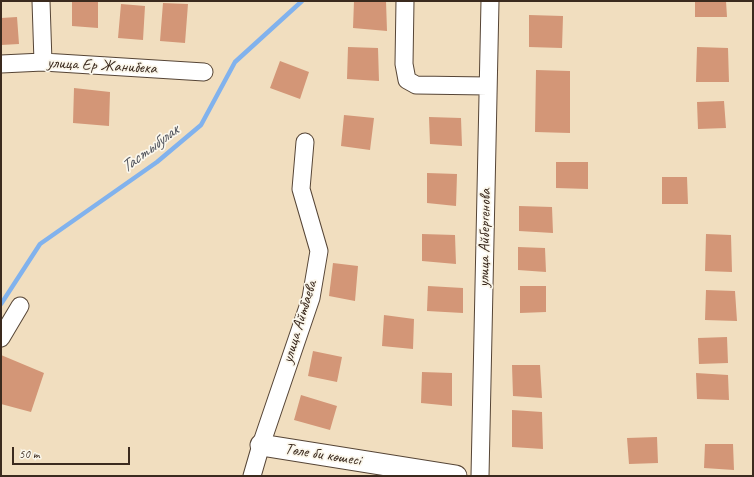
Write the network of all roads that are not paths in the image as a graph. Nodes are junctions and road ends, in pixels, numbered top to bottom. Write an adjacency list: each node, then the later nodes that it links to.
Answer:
1 (41, 1): 4 (street)
2 (405, 1): 7 (street)
3 (490, 1): 7 (street, улица Айбергенова)
4 (43, 62): 5 (street, улица Ер Жанибека); 6 (street, улица Ер Жанибека)
5 (1, 64)
6 (204, 72)
7 (488, 86): 14 (street, улица Айбергенова)
8 (305, 142): 11 (street, улица Айтбаева)
9 (20, 306): 10 (street)
10 (1, 338)
11 (260, 445): 12 (street, улица Айтбаева); 13 (main road, Төле би көшесі)
12 (252, 476)
13 (456, 476)
14 (480, 476)

